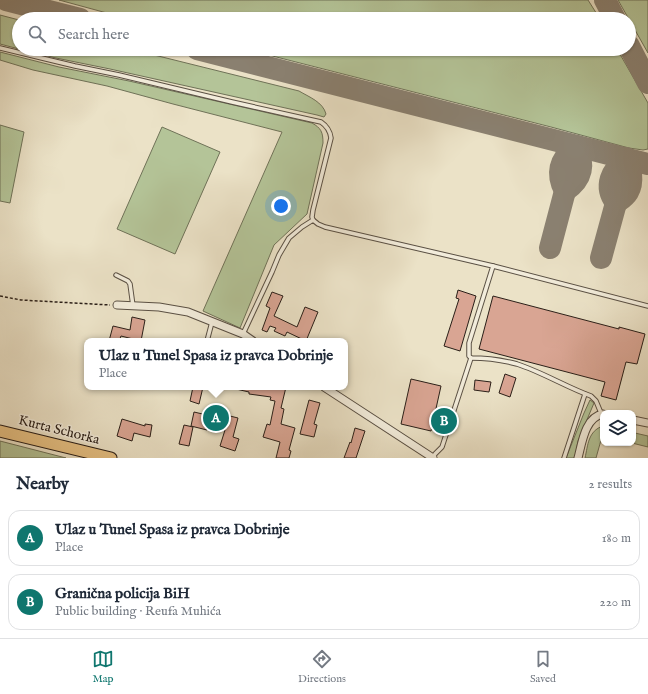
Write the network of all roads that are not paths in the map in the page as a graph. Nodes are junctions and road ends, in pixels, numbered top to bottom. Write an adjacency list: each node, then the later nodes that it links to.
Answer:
1 (0, 48): 2 (lane)
2 (12, 51)
3 (33, 56): 4 (lane)
4 (313, 220): 5 (lane); 11 (lane)
5 (493, 266): 9 (lane); 14 (lane)
6 (116, 275): 8 (lane)
7 (117, 305): 8 (street)
8 (133, 306): 10 (street)
9 (648, 306)
10 (212, 322): 11 (street); 12 (lane)
11 (243, 334): 13 (street)
12 (208, 338)
13 (249, 338)
14 (471, 358): 16 (lane); 23 (lane)
15 (329, 390): 23 (street)
16 (585, 394): 17 (lane); 24 (lane)
17 (600, 410)
18 (600, 414): 25 (street)
19 (636, 421): 20 (street)
20 (648, 423)
21 (0, 430): 22 (main road, Kurta Schorka)
22 (111, 458)
23 (433, 458)
24 (564, 458)
25 (578, 458)

